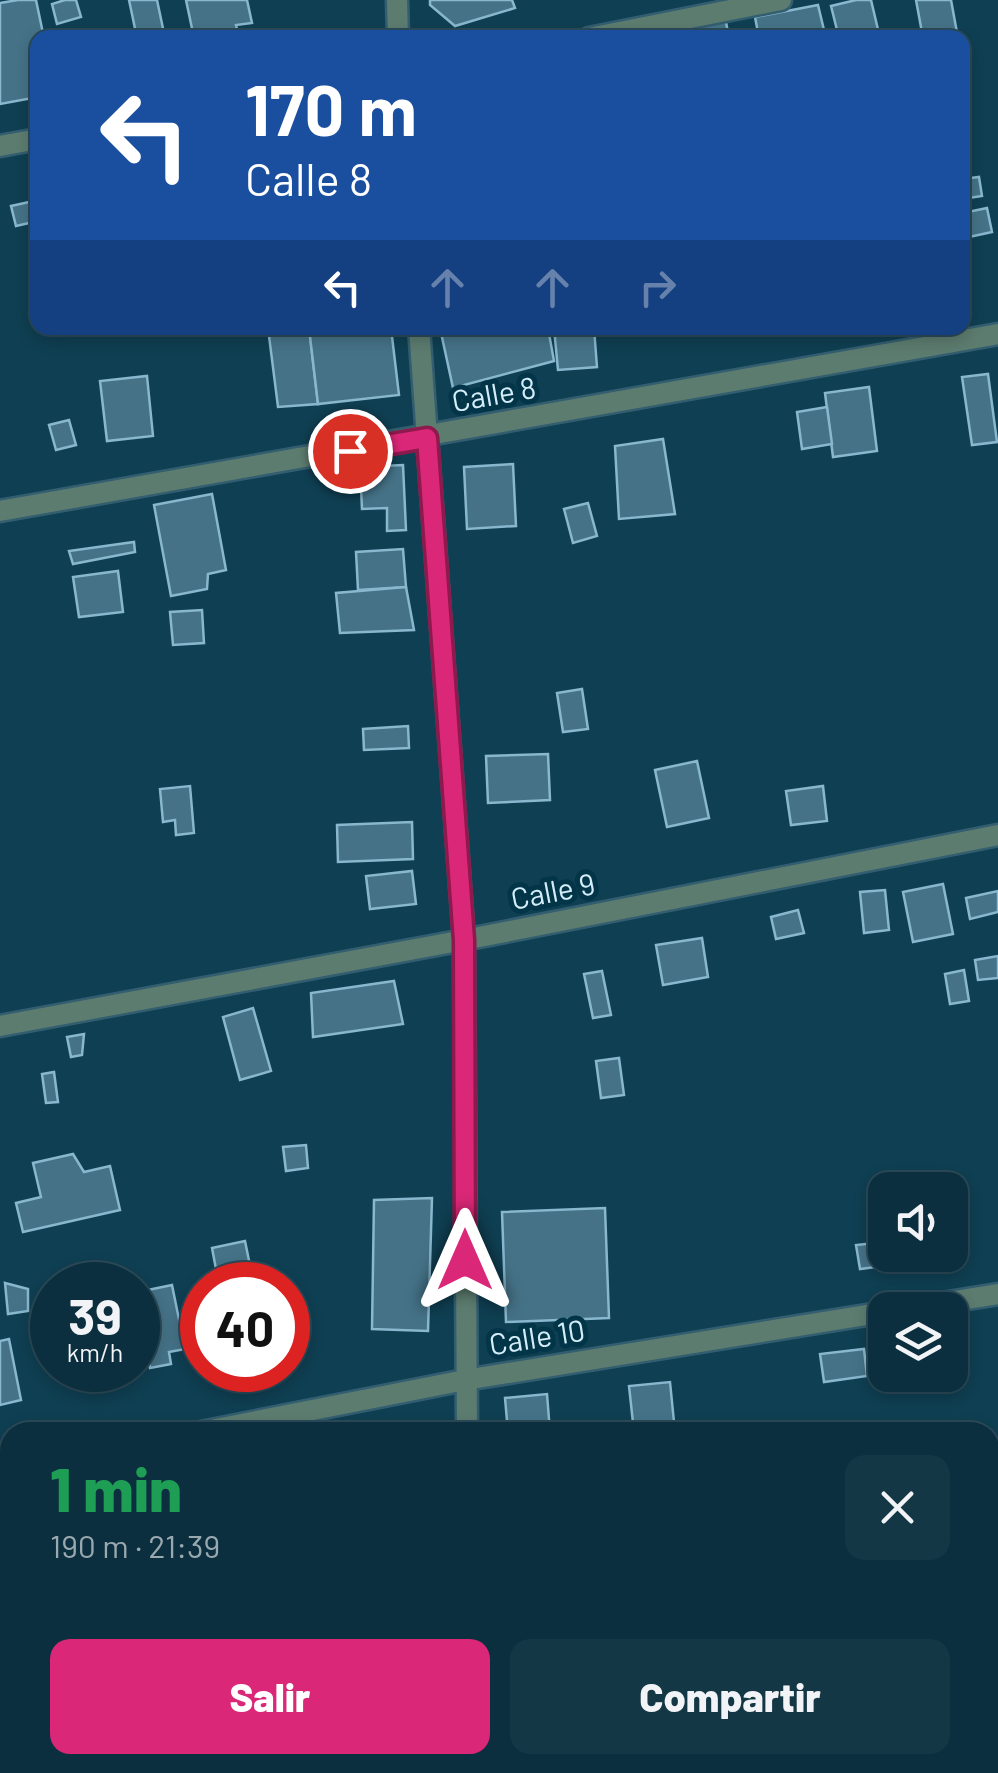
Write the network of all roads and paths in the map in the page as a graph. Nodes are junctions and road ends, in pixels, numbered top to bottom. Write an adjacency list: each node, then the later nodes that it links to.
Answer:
1 (397, 0): 3 (street)
2 (782, 0): 4 (street)
3 (398, 30)
4 (630, 30)
5 (30, 140): 6 (street)
6 (0, 146)
7 (998, 334): 9 (street, Calle 8)
8 (420, 335): 9 (street)
9 (427, 438): 10 (street, Calle 8); 12 (street)
10 (0, 512)
11 (998, 836): 12 (street, Calle 9)
12 (464, 940): 13 (street, Calle 9); 17 (street)
13 (0, 1026)
14 (998, 1294): 15 (street)
15 (968, 1299)
16 (868, 1315): 17 (street, Calle 10)
17 (465, 1380): 18 (street, Calle 10); 19 (street)
18 (252, 1422)
19 (467, 1422)

